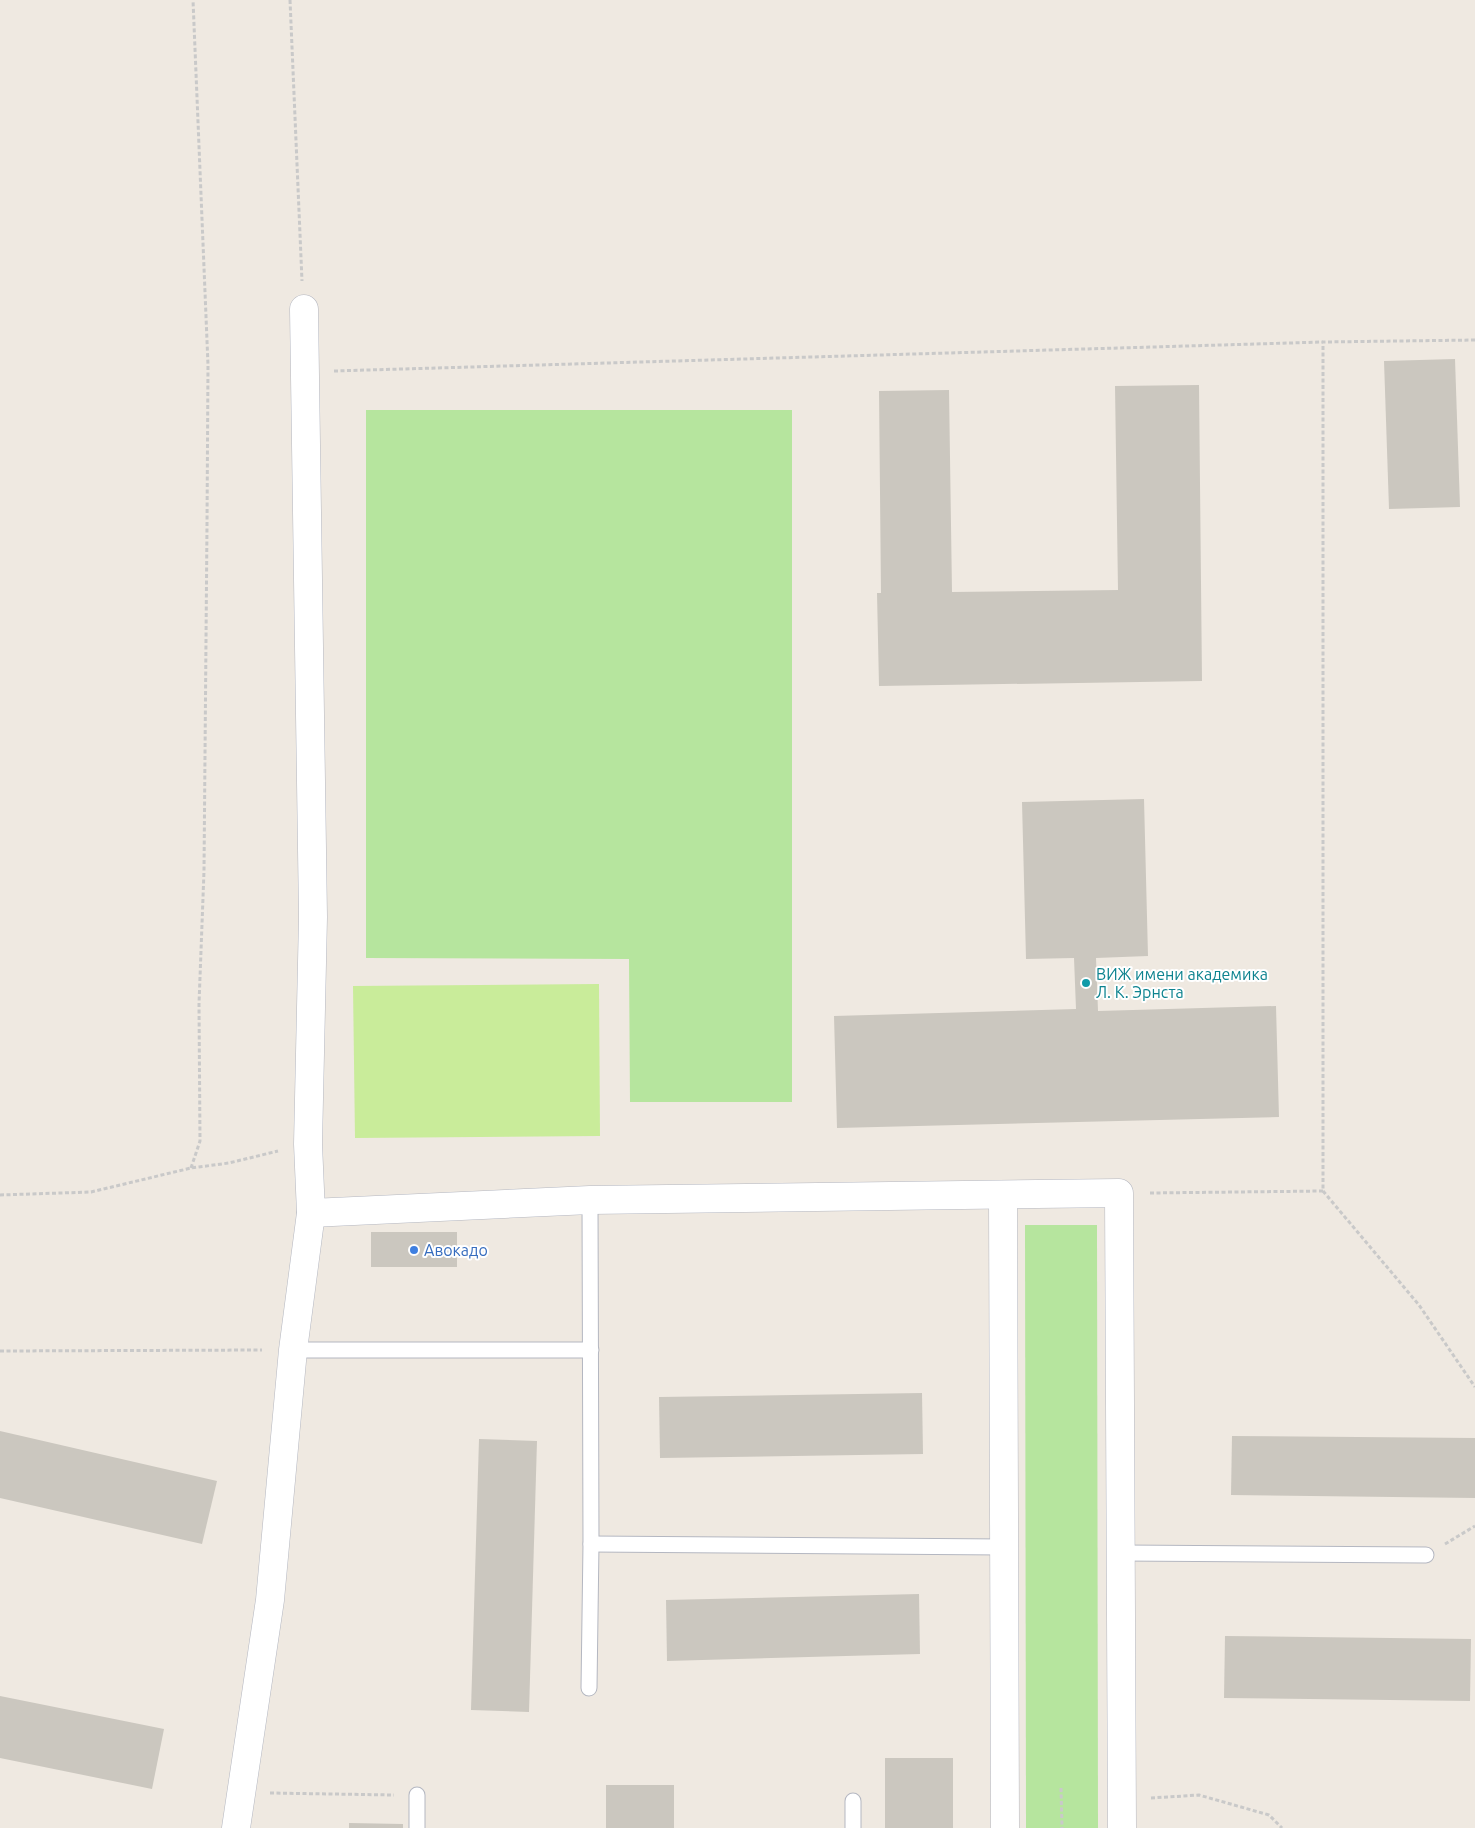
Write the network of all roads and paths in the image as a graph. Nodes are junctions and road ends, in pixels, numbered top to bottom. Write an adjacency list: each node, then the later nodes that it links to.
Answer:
1 (193, 0): 8 (path)
2 (290, 0): 3 (path)
3 (304, 309): 6 (street)
4 (1475, 340): 5 (path)
5 (1323, 342): 6 (path); 9 (path)
6 (305, 372): 7 (street)
7 (308, 1144): 8 (path); 14 (street)
8 (191, 1168): 11 (path)
9 (1323, 1191): 10 (path); 18 (path)
10 (1119, 1193): 12 (street); 22 (street)
11 (0, 1195)
12 (1003, 1195): 13 (street); 21 (street)
13 (590, 1200): 14 (street); 17 (lane)
14 (311, 1213): 16 (street)
15 (0, 1350): 16 (path)
16 (293, 1350): 17 (lane); 26 (street)
17 (590, 1350): 20 (lane)
18 (1475, 1387)
19 (1475, 1526): 23 (path)
20 (591, 1544): 21 (lane); 24 (lane)
21 (1004, 1547): 33 (street)
22 (1121, 1553): 23 (lane); 28 (street)
23 (1426, 1555)
24 (589, 1688)
25 (1062, 1788): 34 (path)
26 (241, 1792): 27 (path); 30 (street)
27 (417, 1795): 31 (lane)
28 (1122, 1799): 35 (street); 36 (path)
29 (853, 1801): 32 (lane)
30 (236, 1828)
31 (417, 1828)
32 (853, 1828)
33 (1004, 1828)
34 (1062, 1828)
35 (1122, 1828)
36 (1282, 1828)

